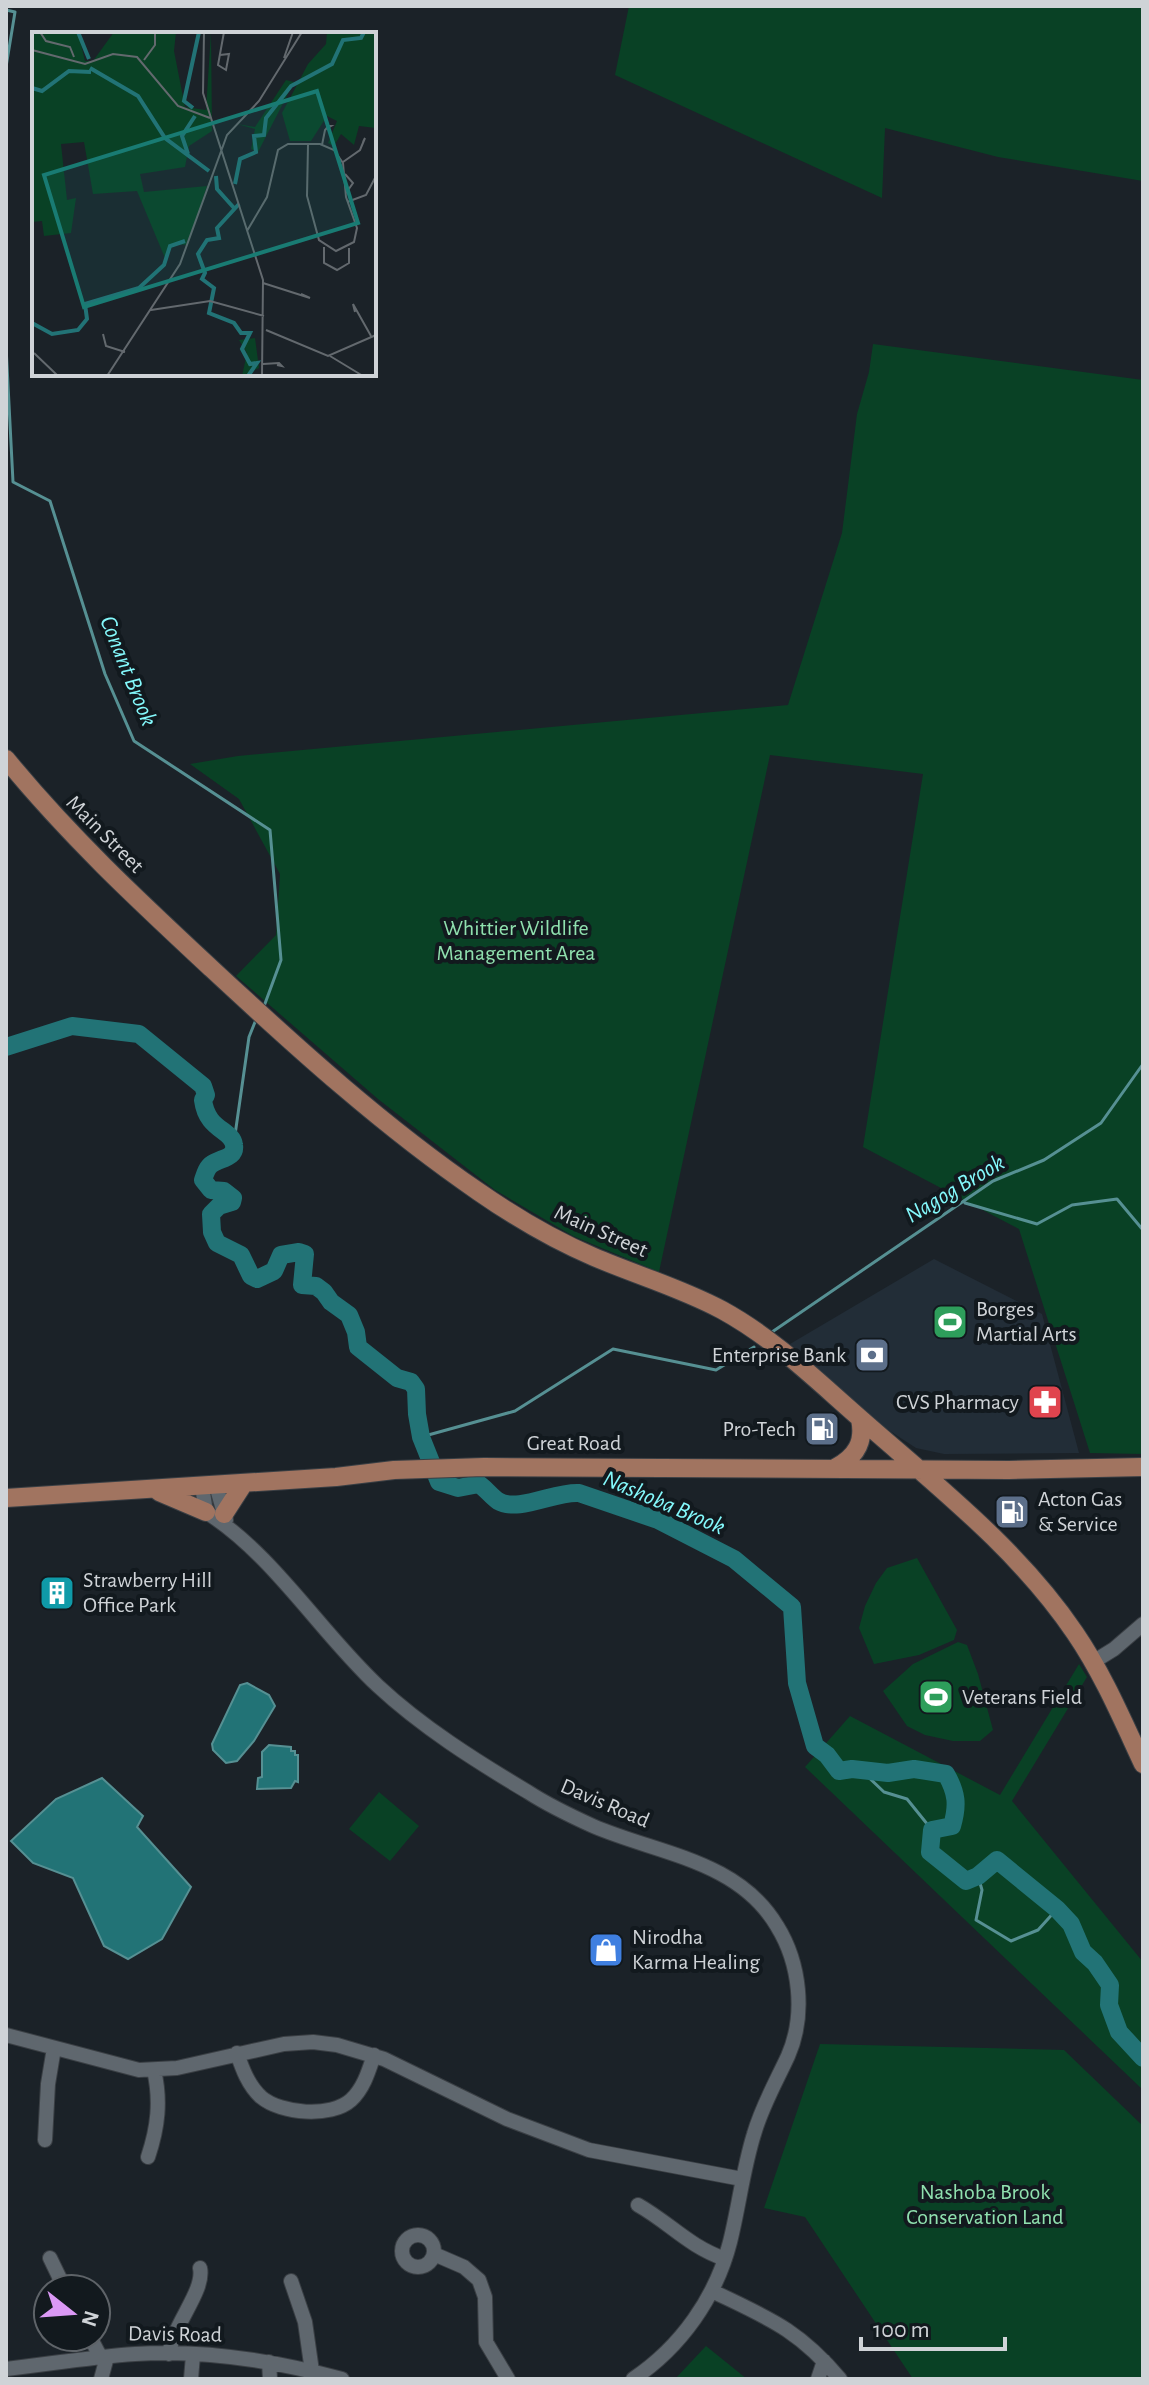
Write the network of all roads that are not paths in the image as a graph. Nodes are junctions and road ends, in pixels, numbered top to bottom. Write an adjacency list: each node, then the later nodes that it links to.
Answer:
1 (6, 759): 2 (main road, Main Street)
2 (860, 1419): 4 (main road); 5 (main road, Main Street)
3 (1143, 1467): 6 (main road, Great Road)
4 (835, 1469): 5 (main road, Great Road); 7 (main road, Great Road)
5 (918, 1469): 6 (main road, Great Road); 11 (main road, Main Street)
6 (973, 1470): 11 (main road)
7 (244, 1483): 8 (main road, Great Road); 12 (main road)
8 (209, 1486): 9 (main road, Great Road); 12 (street)
9 (153, 1490): 10 (main road, Great Road); 12 (main road)
10 (6, 1498)
11 (958, 1506): 14 (main road, Main Street)
12 (219, 1517): 23 (street, Davis Road)
13 (1143, 1624): 14 (street)
14 (1093, 1662): 15 (main road, Main Street)
15 (1143, 1764)
16 (6, 2035): 17 (street)
17 (54, 2048): 20 (street); 21 (street)
18 (237, 2053): 19 (street); 19 (street); 20 (street)
19 (374, 2055): 23 (street)
20 (154, 2070): 22 (street)
21 (45, 2140)
22 (148, 2157)
23 (742, 2179): 27 (street, Davis Road)
24 (638, 2205): 27 (street)
25 (434, 2254): 45 (street)
26 (50, 2258): 29 (street)
27 (725, 2259): 31 (street, Davis Road)
28 (200, 2268): 33 (street)
29 (57, 2273)
30 (291, 2281): 39 (street)
31 (712, 2291): 36 (street); 46 (street, Davis Road)
32 (101, 2353): 35 (street)
33 (169, 2354): 34 (street, Davis Road); 35 (street, Davis Road)
34 (193, 2355): 37 (street, Davis Road); 42 (street)
35 (104, 2357): 38 (street, Davis Road); 41 (street)
36 (824, 2361): 47 (street); 48 (street)
37 (269, 2362): 39 (street, Davis Road); 43 (street)
38 (6, 2369): 40 (street)
39 (312, 2371): 44 (street, Davis Road)
40 (12, 2379)
41 (101, 2379)
42 (191, 2379)
43 (270, 2379)
44 (342, 2379)
45 (508, 2379)
46 (633, 2379)
47 (818, 2379)
48 (840, 2379)

